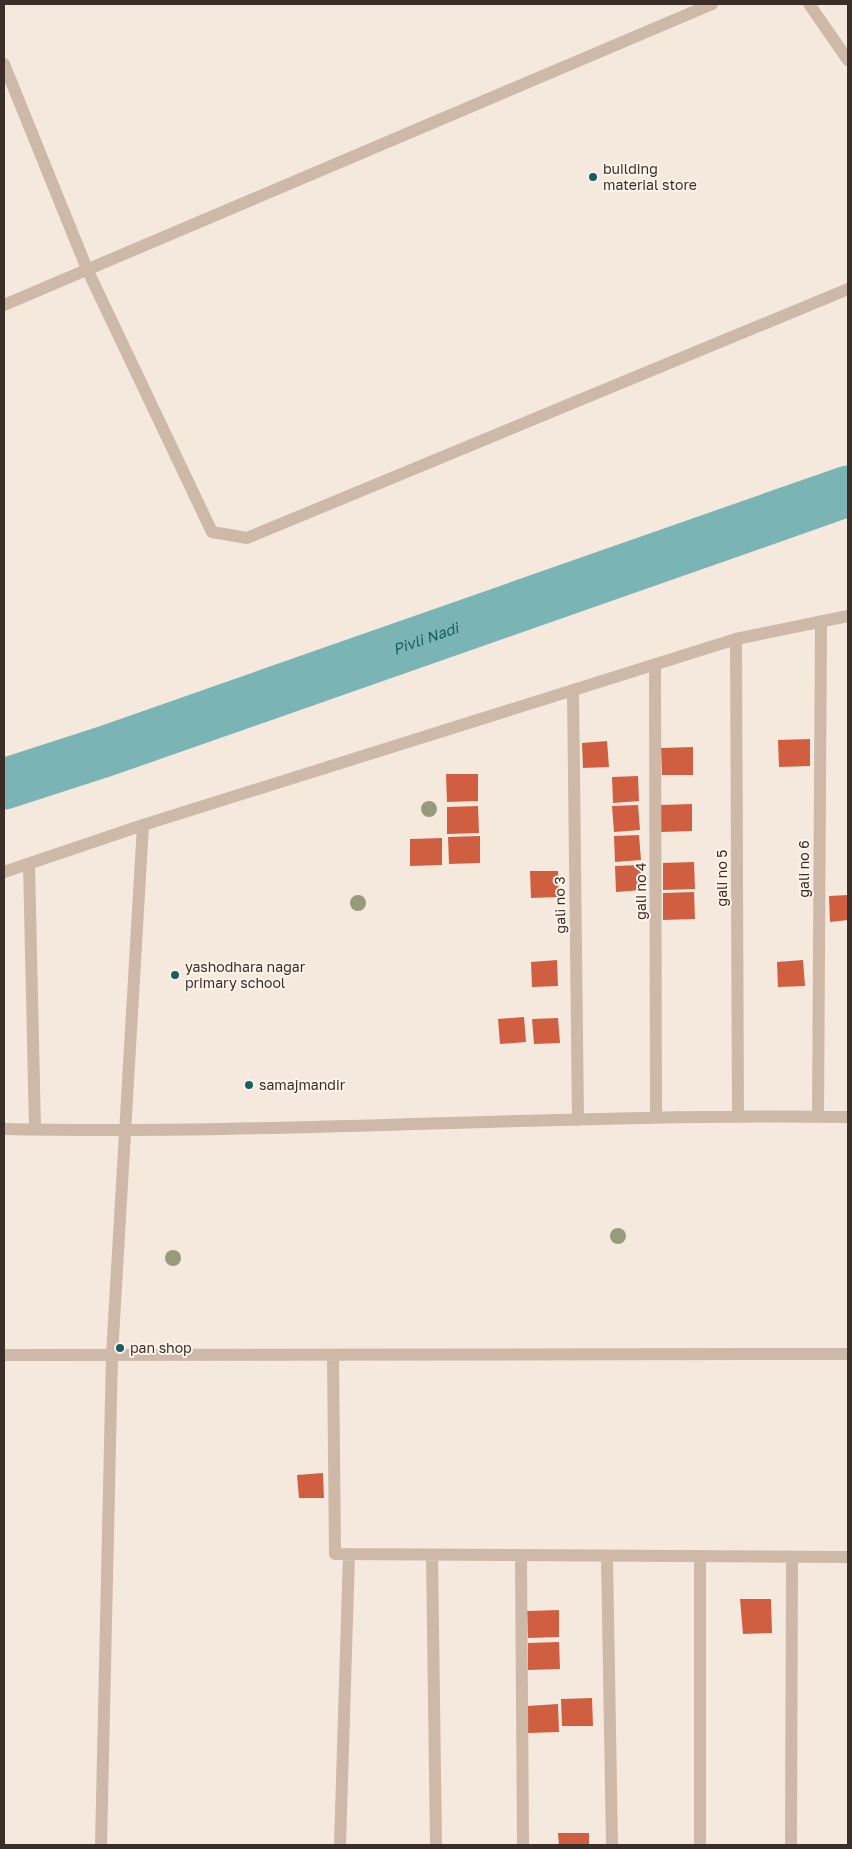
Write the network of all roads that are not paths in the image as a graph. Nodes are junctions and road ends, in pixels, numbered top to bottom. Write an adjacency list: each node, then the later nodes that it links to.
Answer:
1 (712, 4): 5 (street)
2 (809, 4): 3 (street)
3 (848, 60)
4 (4, 64): 5 (street)
5 (87, 269): 6 (street); 7 (street)
6 (848, 289)
7 (4, 305)
8 (848, 616): 9 (street)
9 (821, 621): 10 (street); 17 (street, gali no 6)
10 (736, 639): 11 (street); 16 (street, gali no 5)
11 (656, 664): 12 (street); 18 (street, gali no 4)
12 (573, 690): 13 (street); 20 (street, gali no 3)
13 (143, 824): 14 (street); 23 (street)
14 (29, 864): 15 (street); 22 (street)
15 (4, 872)
16 (738, 1116): 17 (street); 18 (street)
17 (818, 1116): 19 (street)
18 (656, 1117): 20 (street)
19 (848, 1117)
20 (578, 1120): 23 (street)
21 (4, 1129): 22 (street)
22 (35, 1129): 23 (street)
23 (126, 1131): 26 (street)
24 (848, 1354): 27 (street)
25 (4, 1355): 26 (street)
26 (112, 1355): 27 (street); 35 (street)
27 (333, 1355): 28 (street)
28 (349, 1554): 29 (street); 36 (street)
29 (432, 1555): 30 (street); 37 (street)
30 (521, 1555): 31 (street); 38 (street)
31 (607, 1556): 32 (street); 39 (street)
32 (700, 1557): 33 (street); 40 (street)
33 (792, 1557): 34 (street); 41 (street)
34 (848, 1558)
35 (101, 1845)
36 (340, 1845)
37 (436, 1845)
38 (523, 1845)
39 (612, 1845)
40 (700, 1845)
41 (791, 1845)

